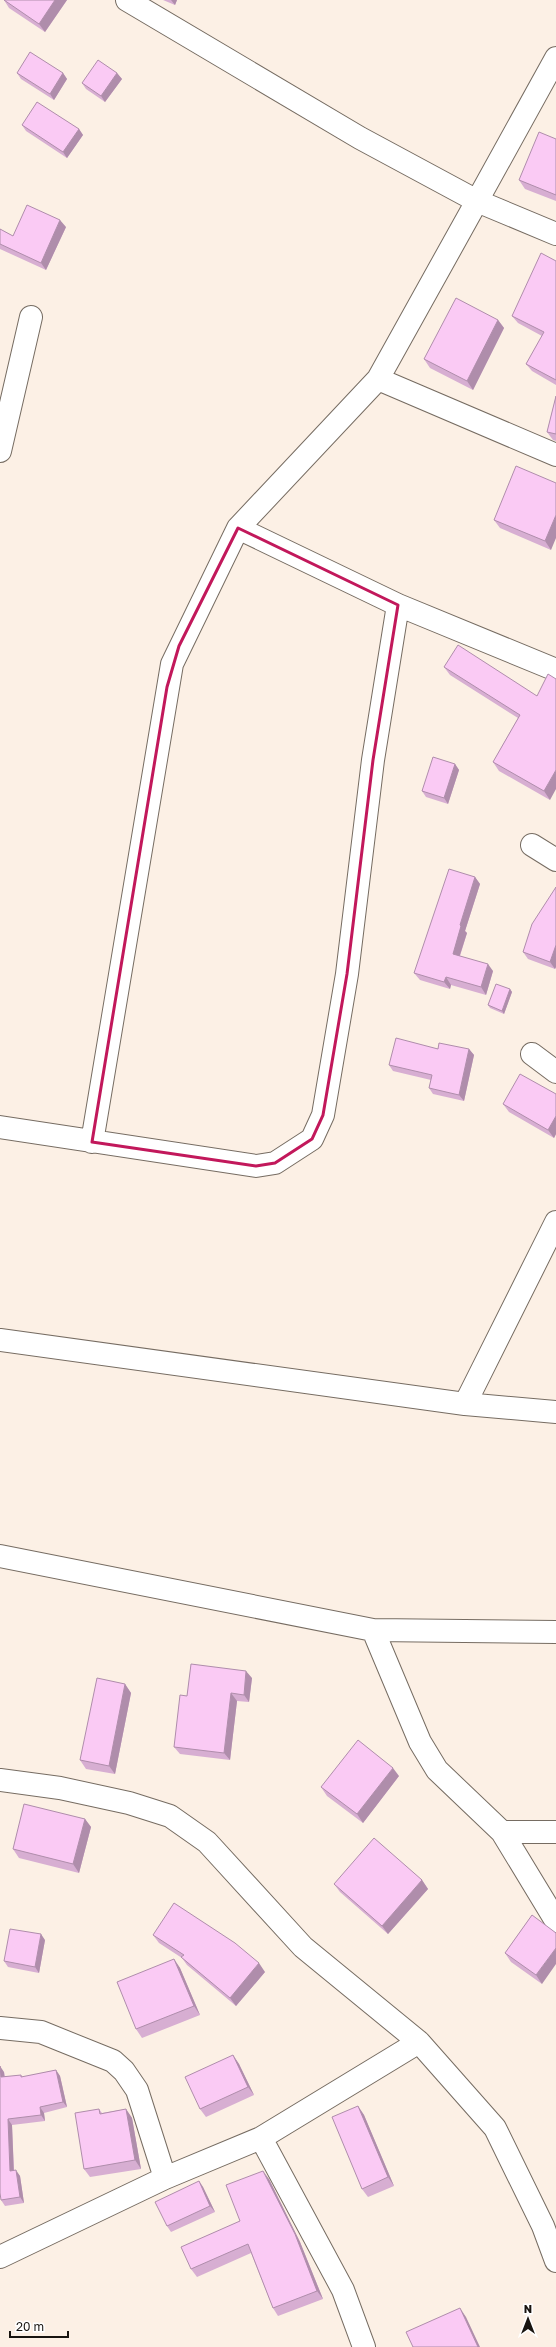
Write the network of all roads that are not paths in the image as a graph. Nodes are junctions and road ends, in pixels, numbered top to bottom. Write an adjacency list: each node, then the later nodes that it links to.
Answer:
1 (127, 0): 3 (street)
2 (556, 58): 3 (street)
3 (477, 201): 4 (street); 6 (street)
4 (556, 234)
5 (31, 317): 7 (street)
6 (378, 379): 8 (street); 9 (street)
7 (0, 450)
8 (556, 455)
9 (238, 528): 10 (street); 17 (street)
10 (398, 605): 11 (street); 17 (street)
11 (556, 670)
12 (532, 845): 13 (street)
13 (556, 860)
14 (532, 1054): 15 (street)
15 (556, 1072)
16 (0, 1127): 17 (street)
17 (92, 1142)
18 (556, 1222): 20 (street)
19 (0, 1340): 20 (street)
20 (465, 1404): 21 (street)
21 (556, 1412)
22 (0, 1556): 23 (street)
23 (374, 1630): 24 (street); 26 (street)
24 (556, 1632)
25 (0, 1780): 30 (street)
26 (502, 1832): 27 (street); 28 (street)
27 (556, 1832)
28 (556, 1921)
29 (0, 2028): 32 (street)
30 (419, 2042): 31 (street); 34 (street)
31 (261, 2138): 32 (street); 35 (street)
32 (165, 2178): 33 (street)
33 (0, 2258)
34 (556, 2261)
35 (363, 2347)

